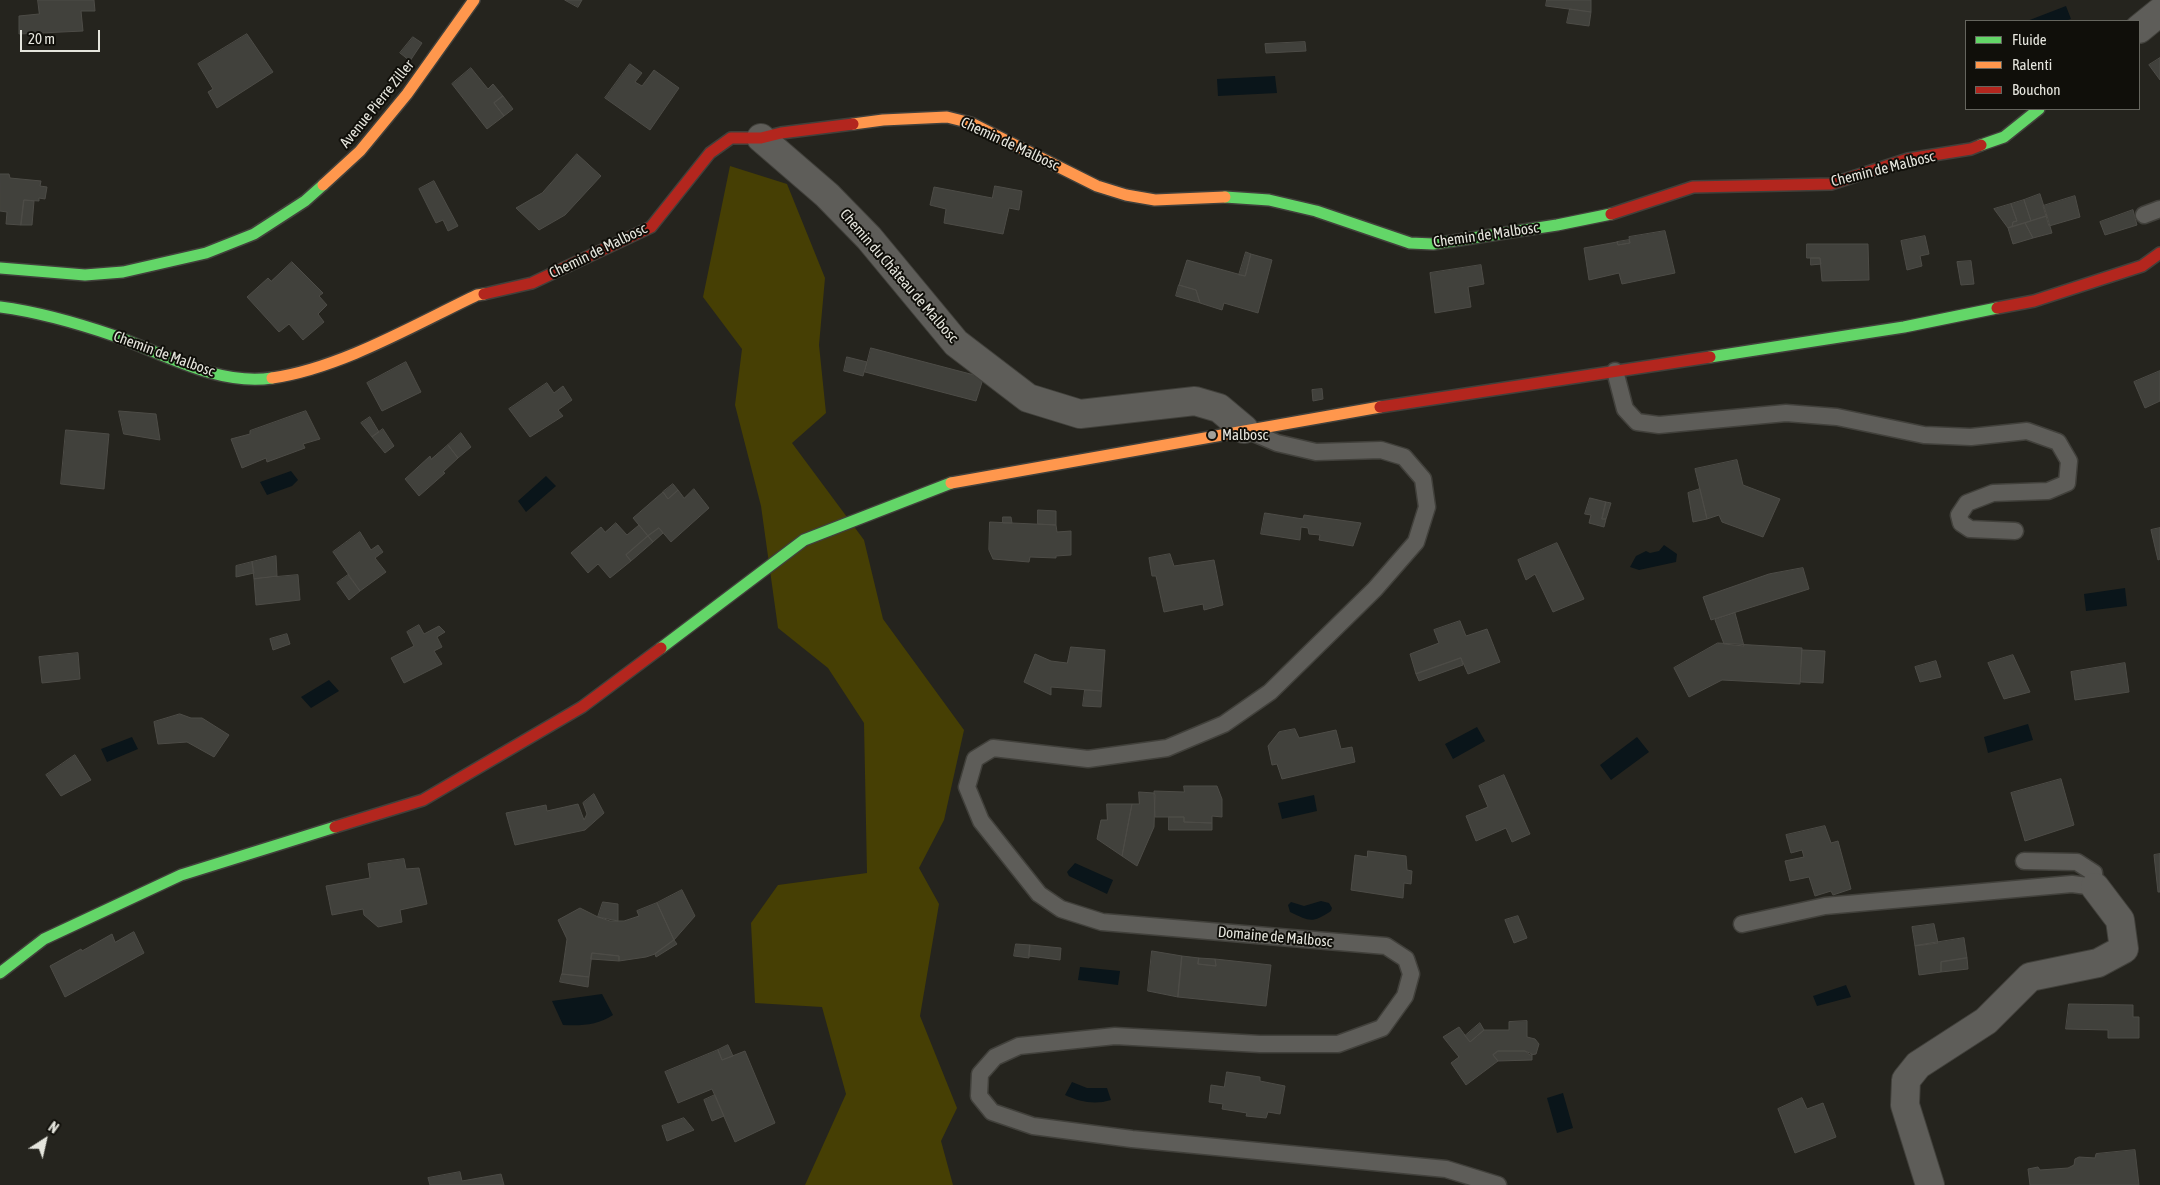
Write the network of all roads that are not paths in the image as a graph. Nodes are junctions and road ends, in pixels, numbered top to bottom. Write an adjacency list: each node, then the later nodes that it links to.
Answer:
1 (474, 0): 9 (main road, Avenue Pierre Ziller)
2 (2160, 12): 3 (street)
3 (2140, 29)
4 (2038, 110): 5 (main road, Chemin de Malbosc)
5 (761, 138): 10 (main road, Chemin de Malbosc); 12 (street, Chemin du Château de Malbosc)
6 (2160, 209): 7 (lane)
7 (2144, 215)
8 (2160, 253): 11 (main road)
9 (0, 268)
10 (0, 307)
11 (1615, 370): 12 (main road); 13 (lane)
12 (1244, 429): 17 (main road); 18 (lane, Domaine de Malbosc)
13 (2016, 531)
14 (2024, 861): 15 (lane)
15 (2095, 887): 16 (lane); 19 (street)
16 (1742, 924)
17 (0, 973)
18 (1498, 1185)
19 (1930, 1185)

